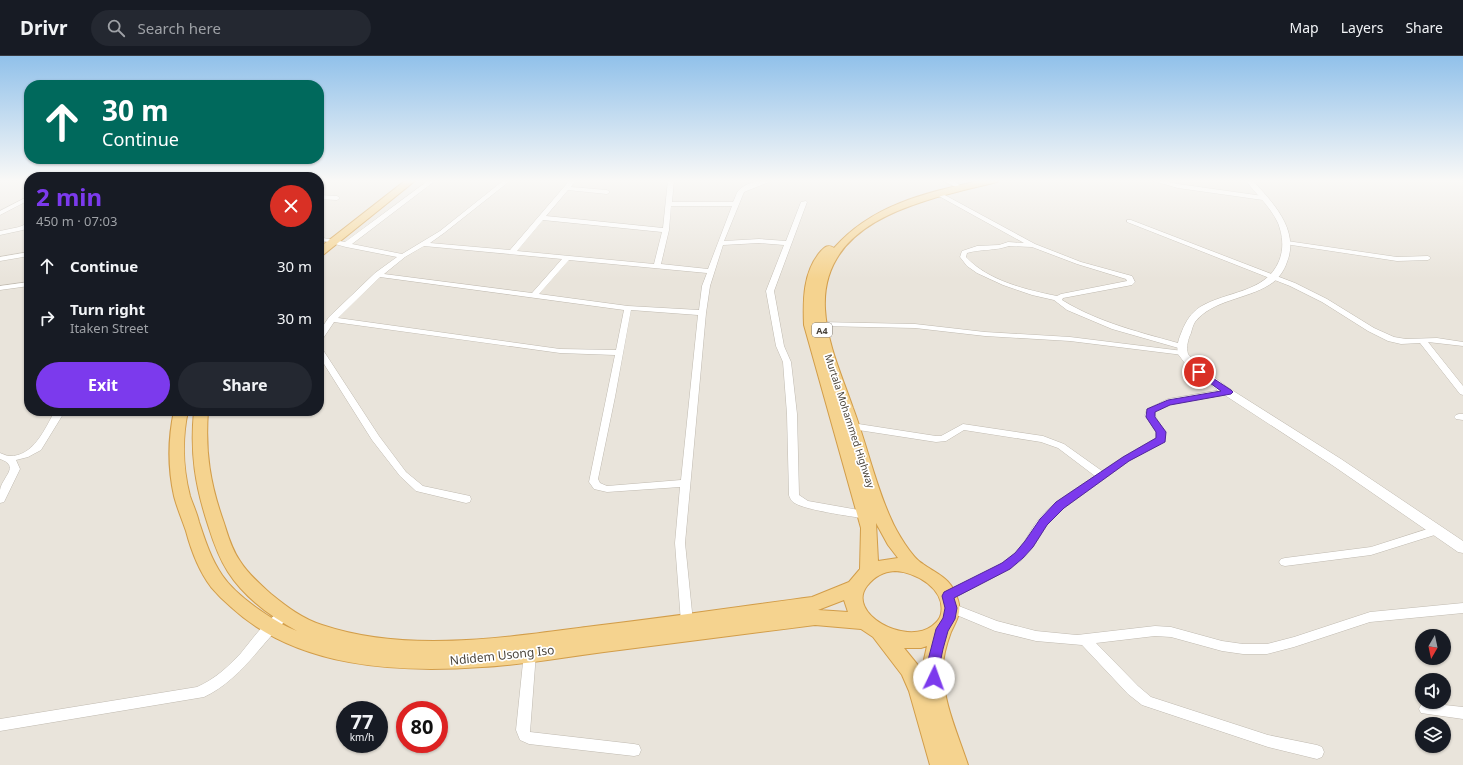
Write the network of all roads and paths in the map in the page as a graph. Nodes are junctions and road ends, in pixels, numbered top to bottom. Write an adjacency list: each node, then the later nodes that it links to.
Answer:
1 (360, 213): 18 (highway)
2 (366, 213): 18 (highway)
3 (389, 213): 23 (street)
4 (465, 213): 22 (street)
5 (547, 213): 13 (street)
6 (667, 213): 16 (street)
7 (732, 213): 19 (street)
8 (800, 213): 20 (street)
9 (876, 213): 62 (highway, Murtala Mohammed Highway / A4)
10 (885, 213): 42 (highway, Murtala Mohammed Highway / A4)
11 (974, 213): 24 (street)
12 (1274, 213): 21 (street)
13 (543, 218): 16 (street); 25 (street)
14 (1129, 221): 34 (street)
15 (24, 228): 17 (street)
16 (666, 230): 31 (street)
17 (0, 233)
18 (325, 242): 23 (street)
19 (720, 243): 20 (street); 32 (street)
20 (788, 243): 62 (street)
21 (1287, 243): 29 (street); 34 (street)
22 (424, 244): 25 (street); 27 (street)
23 (346, 245): 27 (street)
24 (1033, 245): 38 (street); 38 (street)
25 (512, 252): 28 (street)
26 (24, 255): 30 (street)
27 (403, 256): 33 (street)
28 (567, 258): 31 (street); 37 (street)
29 (1428, 258)
30 (0, 259)
31 (657, 266): 32 (street)
32 (711, 272): 40 (street)
33 (378, 275): 37 (street); 41 (street)
34 (1275, 277): 44 (street); 46 (street)
35 (24, 285): 36 (street)
36 (0, 288)
37 (534, 294): 39 (street)
38 (1058, 298): 46 (street)
39 (628, 308): 40 (street); 47 (street)
40 (702, 313): 58 (street)
41 (332, 319): 43 (street); 47 (street)
42 (821, 324): 46 (street); 54 (highway, Murtala Mohammed Highway / A4)
43 (324, 331)
44 (1422, 340): 45 (street); 50 (street)
45 (1463, 344)
46 (1182, 350): 49 (street)
47 (619, 353): 58 (street)
48 (324, 357): 61 (street)
49 (1228, 392): 56 (street); 63 (street)
50 (1463, 392)
51 (57, 416): 55 (street)
52 (180, 416): 57 (highway, Ndidem Usong Iso)
53 (200, 416): 59 (highway, Ndidem Usong Iso)
54 (852, 426): 56 (street); 66 (highway, Murtala Mohammed Highway / A4)
55 (4, 457): 60 (street)
56 (1102, 476): 71 (street)
57 (180, 480): 59 (highway); 70 (highway, Ndidem Usong Iso)
58 (684, 484): 74 (street)
59 (205, 491): 69 (highway, Ndidem Usong Iso)
60 (0, 499)
61 (466, 499)
62 (866, 516): 67 (highway, Murtala Mohammed Highway / A4)
63 (1438, 530): 64 (street); 65 (street)
64 (1463, 548)
65 (1285, 562)
66 (916, 569): 67 (highway, A4); 71 (highway, A4)
67 (869, 572): 68 (highway)
68 (856, 587): 74 (highway, Ndidem Usong Iso); 75 (highway)
69 (254, 590): 70 (highway); 73 (highway, Ndidem Usong Iso)
70 (235, 602): 73 (highway, Ndidem Usong Iso)
71 (949, 602): 76 (highway); 77 (street)
72 (1463, 608): 77 (street)
73 (277, 621): 74 (highway, Ndidem Usong Iso); 78 (highway, Ndidem Usong Iso); 81 (street)
74 (687, 622)
75 (873, 628): 76 (highway); 78 (highway, Ndidem Usong Iso); 84 (highway)
76 (942, 629): 85 (highway)
77 (1084, 639): 83 (street)
78 (530, 652): 82 (street)
79 (1426, 709): 80 (street)
80 (1463, 712)
81 (0, 725)
82 (634, 750)
83 (1317, 752)
84 (941, 765)
85 (957, 765)

